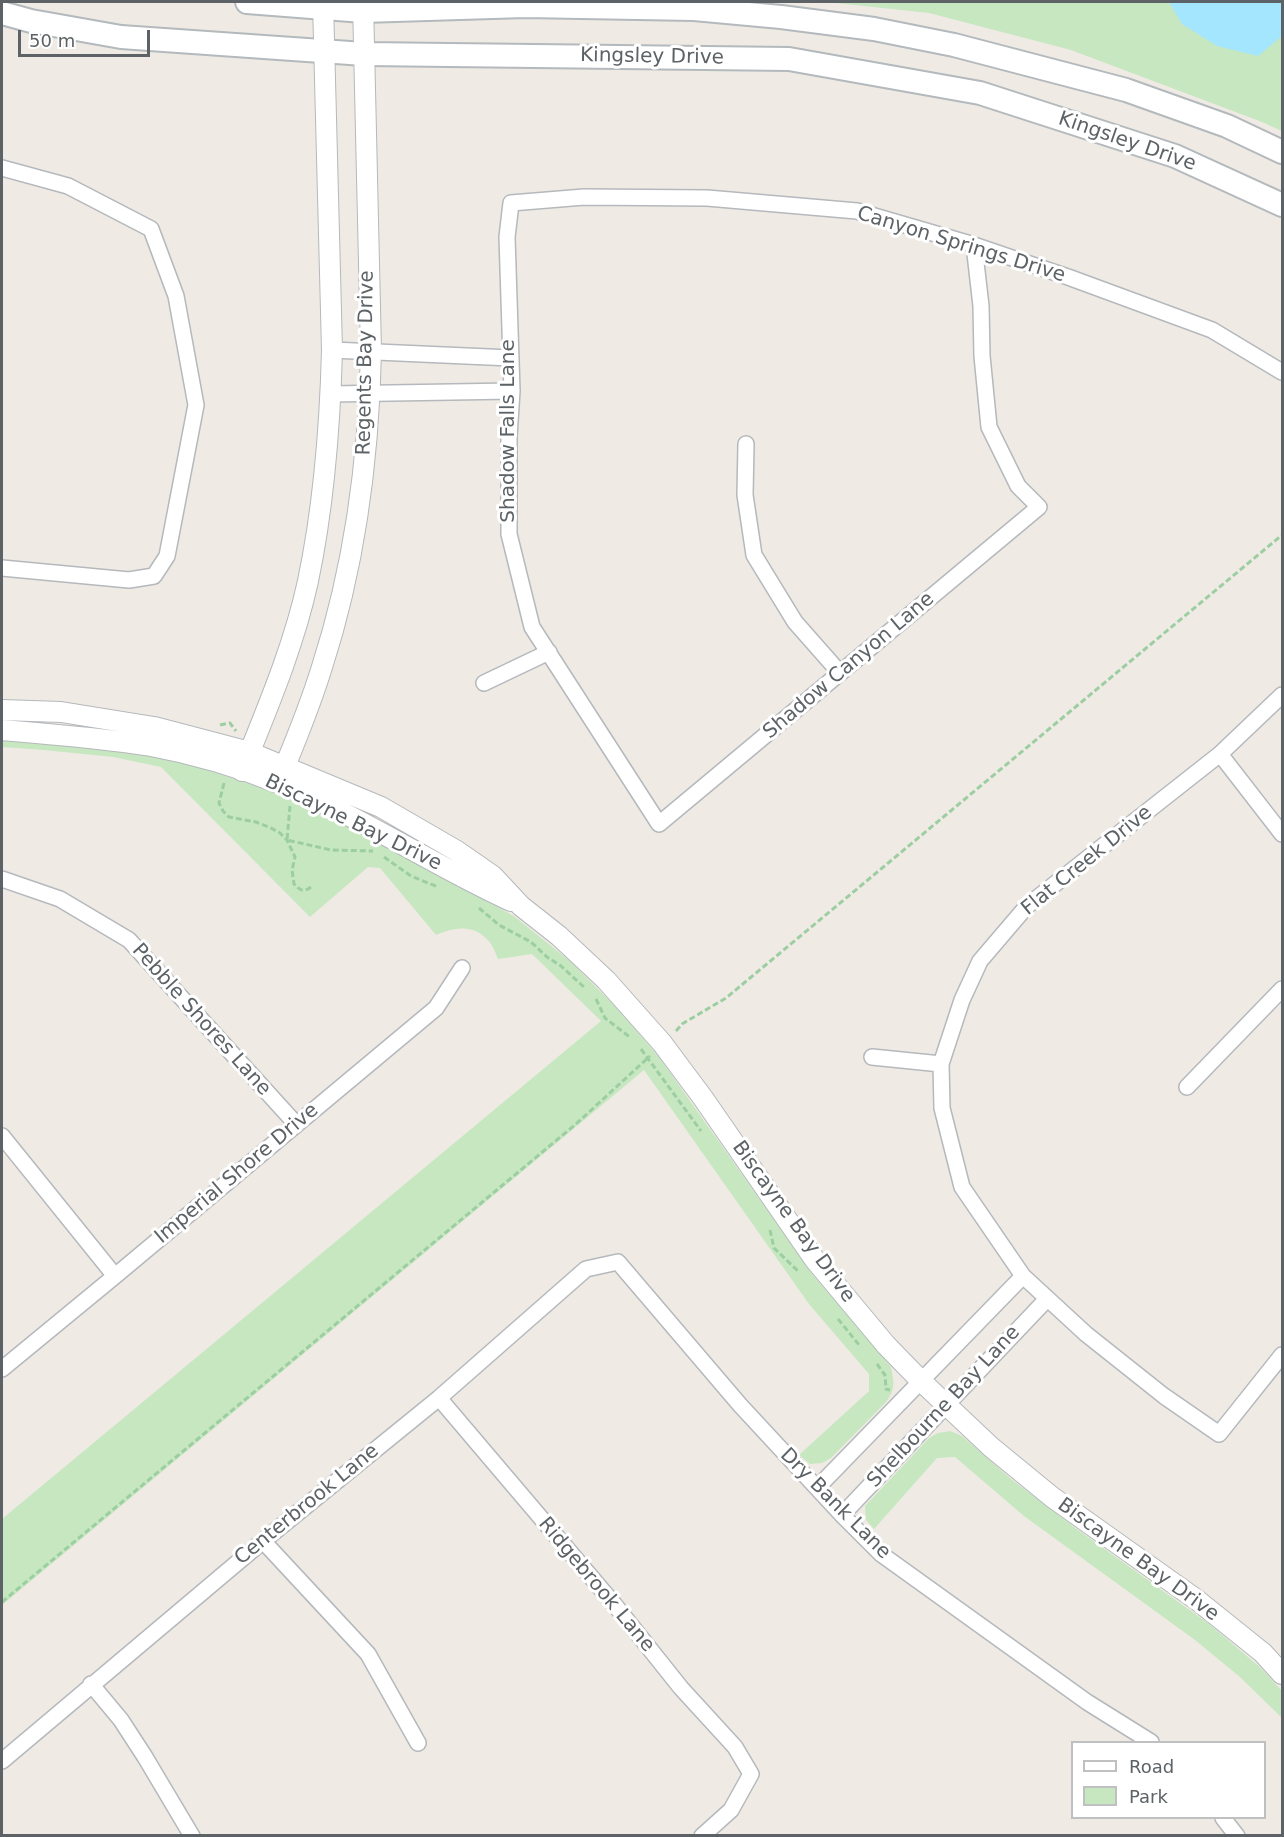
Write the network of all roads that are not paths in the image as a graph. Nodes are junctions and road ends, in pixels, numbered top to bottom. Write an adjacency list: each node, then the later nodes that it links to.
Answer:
1 (247, 2): 2 (main road)
2 (323, 4): 3 (main road); 5 (street, Regents Bay Drive)
3 (363, 6): 6 (street, Regents Bay Drive); 7 (main road)
4 (2, 13): 5 (main road, Kingsley Drive)
5 (324, 51): 6 (main road, Kingsley Drive); 12 (street, Regents Bay Drive)
6 (364, 54): 10 (main road, Kingsley Drive); 13 (street, Regents Bay Drive)
7 (1282, 152)
8 (2, 168): 20 (street)
9 (511, 203): 11 (street, Canyon Springs Drive); 14 (street, Shadow Falls Lane)
10 (1282, 205)
11 (974, 245): 15 (street, Canyon Springs Drive); 22 (street, Shadow Canyon Lane)
12 (332, 350): 13 (street); 18 (street, Regents Bay Drive)
13 (371, 351): 14 (street); 17 (street, Regents Bay Drive)
14 (511, 358): 16 (street, Shadow Falls Lane)
15 (1282, 372)
16 (512, 391): 17 (street); 21 (street, Shadow Falls Lane)
17 (370, 393): 18 (street); 30 (street, Regents Bay Drive)
18 (331, 394): 27 (street, Regents Bay Drive)
19 (746, 444): 22 (street)
20 (2, 567)
21 (549, 652): 23 (street); 31 (street, Shadow Falls Lane)
22 (840, 673): 31 (street, Shadow Canyon Lane)
23 (484, 682)
24 (1282, 694): 28 (street, Flat Creek Drive)
25 (2, 710): 27 (street, Biscayne Bay Drive)
26 (2, 730): 29 (street, Biscayne Bay Drive)
27 (249, 752): 29 (street, Regents Bay Drive); 30 (street, Biscayne Bay Drive)
28 (1220, 754): 32 (street); 37 (street, Flat Creek Drive)
29 (242, 771): 30 (street, Biscayne Bay Drive)
30 (282, 775): 47 (street, Biscayne Bay Drive)
31 (659, 824)
32 (1282, 834)
33 (2, 879): 39 (street, Pebble Shores Lane)
34 (462, 968): 39 (street, Imperial Shore Drive)
35 (1282, 989): 38 (street)
36 (872, 1057): 37 (street)
37 (941, 1064): 43 (street, Flat Creek Drive)
38 (1187, 1087)
39 (296, 1124): 42 (street, Imperial Shore Drive)
40 (2, 1136): 42 (street)
41 (618, 1262): 48 (street, Centerbrook Lane); 50 (street, Dry Bank Lane)
42 (115, 1276): 46 (street, Imperial Shore Drive)
43 (1023, 1276): 44 (street, Flat Creek Drive); 47 (street, Shelbourne Bay Lane)
44 (1047, 1299): 45 (street, Flat Creek Drive); 49 (street, Shelbourne Bay Lane)
45 (1282, 1355)
46 (2, 1369)
47 (914, 1388): 49 (street, Biscayne Bay Drive); 50 (street, Shelbourne Bay Lane)
48 (439, 1398): 52 (street, Centerbrook Lane); 60 (street, Ridgebrook Lane)
49 (946, 1405): 51 (street, Shelbourne Bay Lane); 53 (street, Biscayne Bay Drive)
50 (817, 1488): 51 (street, Dry Bank Lane)
51 (842, 1515): 55 (street, Dry Bank Lane)
52 (263, 1541): 54 (street, Centerbrook Lane); 56 (street)
53 (1282, 1674)
54 (92, 1684): 57 (street, Centerbrook Lane); 59 (street)
55 (1148, 1741)
56 (418, 1743)
57 (2, 1761)
58 (1224, 1819): 61 (street)
59 (192, 1836)
60 (702, 1836)
61 (1237, 1836)

